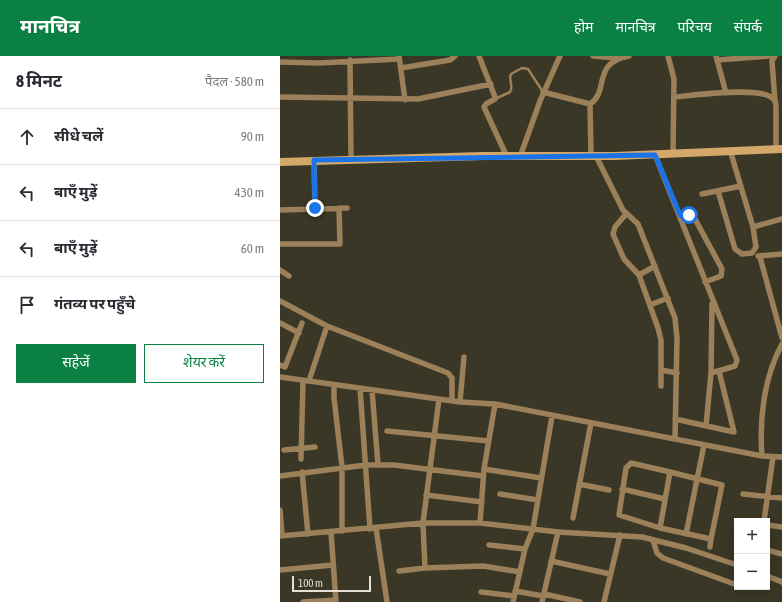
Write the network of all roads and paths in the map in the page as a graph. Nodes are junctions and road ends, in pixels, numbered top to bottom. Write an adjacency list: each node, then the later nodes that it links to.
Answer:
1 (319, 56): 15 (street)
2 (455, 56): 16 (street)
3 (479, 56): 17 (street)
4 (560, 56): 18 (street)
5 (593, 56): 11 (street)
6 (629, 56): 11 (street)
7 (668, 56): 22 (street)
8 (769, 56): 12 (street)
9 (775, 56): 25 (street)
10 (399, 57): 13 (street); 16 (street)
11 (617, 58): 26 (street)
12 (717, 58): 19 (street)
13 (350, 60): 15 (street); 21 (street)
14 (280, 62): 15 (street)
15 (319, 63)
16 (400, 68): 24 (street)
17 (491, 84): 23 (street); 24 (street)
18 (543, 92): 23 (lane); 26 (street); 33 (street)
19 (726, 92): 22 (street); 25 (street)
20 (280, 97): 21 (street)
21 (350, 97): 24 (street); 34 (street)
22 (675, 97): 29 (street)
23 (494, 99): 32 (street)
24 (405, 100)
25 (775, 101): 27 (street)
26 (590, 104): 31 (street)
27 (779, 149): 28 (street)
28 (730, 150): 29 (street); 37 (street)
29 (674, 154): 30 (street)
30 (655, 155): 31 (street); 45 (street)
31 (593, 156): 33 (street); 44 (street)
32 (507, 157): 33 (street); 34 (street)
33 (520, 157)
34 (350, 159): 35 (street)
35 (314, 160): 36 (street); 40 (street)
36 (280, 162)
37 (741, 186): 38 (street); 47 (street)
38 (718, 191): 39 (street); 49 (street)
39 (702, 194)
40 (315, 208): 41 (street); 43 (street)
41 (339, 208): 42 (street); 48 (street)
42 (347, 208)
43 (280, 210)
44 (626, 214): 52 (street); 54 (street)
45 (680, 215): 56 (street); 56 (street)
46 (782, 219): 47 (street)
47 (753, 227): 49 (street)
48 (280, 244)
49 (752, 253): 51 (street)
50 (782, 254): 51 (street)
51 (760, 257): 65 (street)
52 (655, 266): 54 (street); 57 (street)
53 (280, 270): 55 (street)
54 (639, 274): 60 (street)
55 (289, 276)
56 (705, 282): 58 (street)
57 (668, 298): 60 (street); 71 (street)
58 (712, 299): 70 (street); 72 (street)
59 (280, 301): 63 (street)
60 (650, 305): 69 (street)
61 (280, 323): 64 (street)
62 (302, 324): 64 (street)
63 (327, 326): 74 (street); 80 (street)
64 (299, 333): 68 (street)
65 (782, 338)
66 (782, 344): 95 (street)
67 (464, 356): 81 (street)
68 (280, 365)
69 (661, 370): 71 (street); 76 (street)
70 (719, 371): 72 (street); 86 (street)
71 (676, 373): 84 (street)
72 (711, 373): 86 (street)
73 (280, 377): 74 (street)
74 (306, 381): 75 (street); 92 (street)
75 (334, 385): 77 (street); 101 (street)
76 (661, 386)
77 (360, 388): 78 (street); 99 (street)
78 (372, 390): 79 (street); 100 (street)
79 (439, 399): 80 (street); 88 (street)
80 (452, 401): 81 (street)
81 (460, 402): 82 (street)
82 (495, 404): 83 (street); 90 (street)
83 (552, 416): 85 (street); 108 (street)
84 (675, 419): 86 (street); 89 (street)
85 (591, 422): 89 (street); 110 (street)
86 (706, 426)
87 (387, 431): 88 (street)
88 (434, 435): 90 (street); 103 (street)
89 (675, 439): 91 (street)
90 (489, 441): 102 (street)
91 (704, 445): 95 (street); 109 (street)
92 (302, 448): 93 (street); 94 (street); 98 (street)
93 (315, 448)
94 (284, 450)
95 (762, 456): 96 (street)
96 (773, 457): 97 (street); 116 (street)
97 (782, 457)
98 (301, 458)
99 (366, 465): 100 (street); 101 (street); 128 (street)
100 (378, 465): 103 (street)
101 (342, 467): 104 (street); 131 (street)
102 (484, 469): 107 (street); 108 (street)
103 (430, 470): 107 (street); 115 (street)
104 (302, 472): 106 (street); 134 (street)
105 (670, 472): 109 (street); 111 (street); 118 (street)
106 (280, 476)
107 (484, 476): 120 (street)
108 (541, 478): 119 (street)
109 (697, 479): 135 (street); 138 (street)
110 (579, 484): 112 (street); 122 (street)
111 (622, 489): 118 (street); 129 (street)
112 (609, 490)
113 (500, 494): 119 (street)
114 (743, 494): 116 (street)
115 (426, 495): 120 (street); 124 (street)
116 (767, 497): 117 (street); 123 (street)
117 (782, 498)
118 (665, 499): 129 (street)
119 (538, 500): 130 (street)
120 (482, 502): 125 (street)
121 (280, 510): 137 (street)
122 (573, 518)
123 (764, 518)
124 (423, 523): 125 (street); 128 (street); 148 (street)
125 (480, 523): 130 (street)
126 (770, 525): 127 (street)
127 (782, 527)
128 (373, 528): 131 (street); 161 (street)
129 (660, 528): 135 (street)
130 (533, 529): 133 (street); 142 (street)
131 (342, 531): 132 (street)
132 (331, 532): 134 (street); 147 (street)
133 (558, 532): 136 (street); 145 (street)
134 (308, 534): 137 (street)
135 (686, 534): 138 (street)
136 (620, 535): 139 (street); 152 (street)
137 (281, 536)
138 (712, 539): 141 (street)
139 (653, 540): 146 (street); 155 (street)
140 (489, 545): 142 (street)
141 (710, 547)
142 (525, 549): 151 (street)
143 (770, 551): 144 (street)
144 (782, 554)
145 (551, 561): 152 (street); 157 (street)
146 (734, 564)
147 (333, 565): 149 (street); 159 (street)
148 (425, 568): 150 (street); 151 (street)
149 (280, 570)
150 (399, 571)
151 (520, 572): 158 (street)
152 (610, 574): 164 (street)
153 (770, 577): 154 (street)
154 (782, 582)
155 (734, 584)
156 (481, 592): 158 (street)
157 (544, 595): 158 (street); 162 (street); 163 (street)
158 (514, 596)
159 (336, 601): 160 (street)
160 (303, 602)
161 (387, 602)
162 (542, 602)
163 (580, 602)
164 (604, 602)

